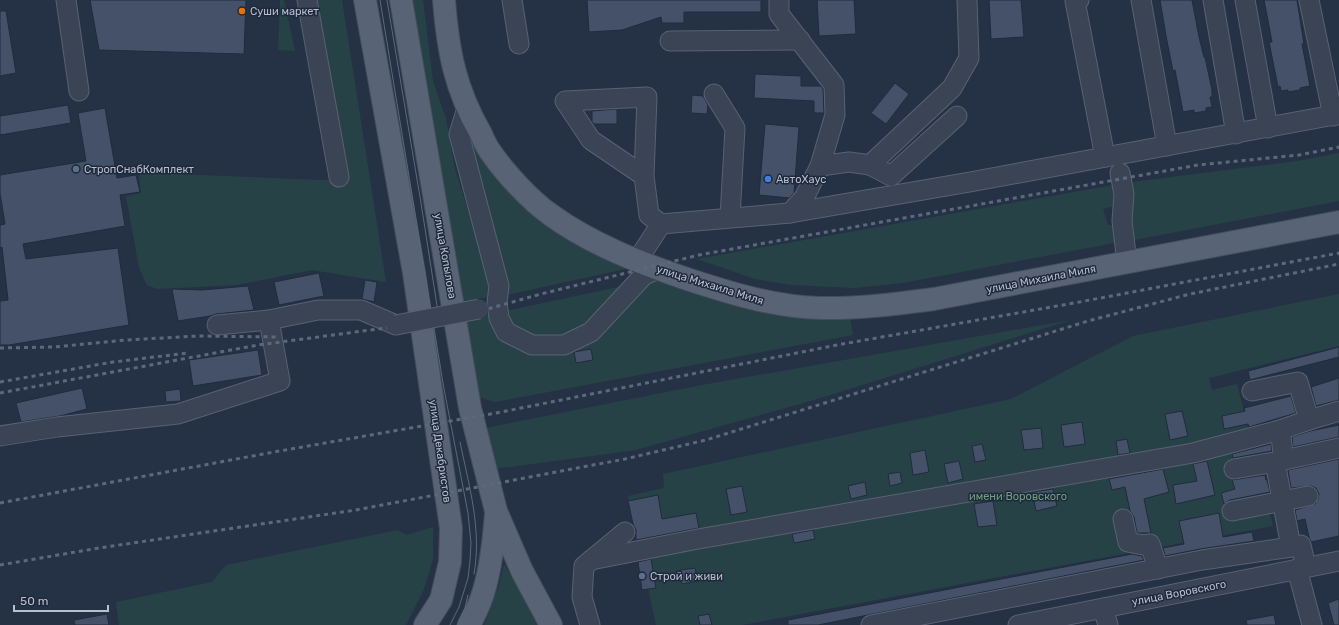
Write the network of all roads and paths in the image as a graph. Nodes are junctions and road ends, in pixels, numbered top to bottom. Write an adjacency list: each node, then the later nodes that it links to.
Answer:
1 (66, 0): 18 (street)
2 (307, 0): 31 (street)
3 (366, 0): 62 (main road, улица Декабристов)
4 (401, 0): 53 (main road, улица Копылова)
5 (512, 0): 16 (street)
6 (779, 0): 14 (street)
7 (967, 0): 27 (street)
8 (1079, 0): 26 (street)
9 (1141, 0): 25 (street)
10 (1213, 0): 24 (street)
11 (1245, 0): 23 (street)
12 (1309, 0): 17 (street)
13 (443, 6): 20 (main road, улица Михаила Миля)
14 (800, 40): 15 (street); 28 (street)
15 (670, 41)
16 (519, 44)
17 (1331, 64): 21 (street)
18 (79, 91)
19 (714, 94): 33 (street)
20 (467, 108): 36 (main road, улица Михаила Миля); 39 (street)
21 (1336, 115): 23 (street)
22 (957, 116): 27 (street)
23 (1268, 128): 24 (street)
24 (1236, 134): 25 (street)
25 (1167, 146): 26 (street)
26 (1104, 158): 32 (street)
27 (870, 165): 28 (street)
28 (820, 166): 32 (street)
29 (1120, 173): 37 (street)
30 (644, 176): 30 (street); 35 (street)
31 (339, 177)
32 (790, 213): 33 (street)
33 (730, 217): 35 (street)
34 (1339, 222): 37 (main road, улица Михаила Миля)
35 (661, 224): 36 (street)
36 (637, 261): 38 (main road, улица Михаила Миля)
37 (1127, 262): 38 (main road, улица Михаила Миля)
38 (659, 269): 39 (street)
39 (497, 302): 40 (street, bridge)
40 (269, 320): 41 (street); 46 (street)
41 (217, 325)
42 (1252, 391): 44 (street)
43 (1339, 411): 44 (street)
44 (1309, 420): 45 (street)
45 (1280, 430): 48 (street); 57 (street)
46 (0, 436)
47 (1339, 448): 48 (street)
48 (1279, 461): 49 (street); 51 (street)
49 (1234, 469)
50 (1308, 496): 51 (street)
51 (1282, 501): 52 (street); 56 (street)
52 (1232, 510)
53 (496, 511): 63 (main road); 64 (main road)
54 (1123, 519): 60 (street)
55 (625, 532): 57 (street)
56 (1291, 547): 59 (street); 60 (street)
57 (591, 560): 65 (street)
58 (1339, 561): 59 (street, улица Воровского)
59 (1302, 568): 61 (street, улица Воровского); 68 (street)
60 (1158, 569): 66 (street)
61 (1106, 616): 67 (street, улица Воровского)
62 (425, 625)
63 (469, 625)
64 (551, 625)
65 (590, 625)
66 (872, 625)
67 (1018, 625)
68 (1312, 625)

